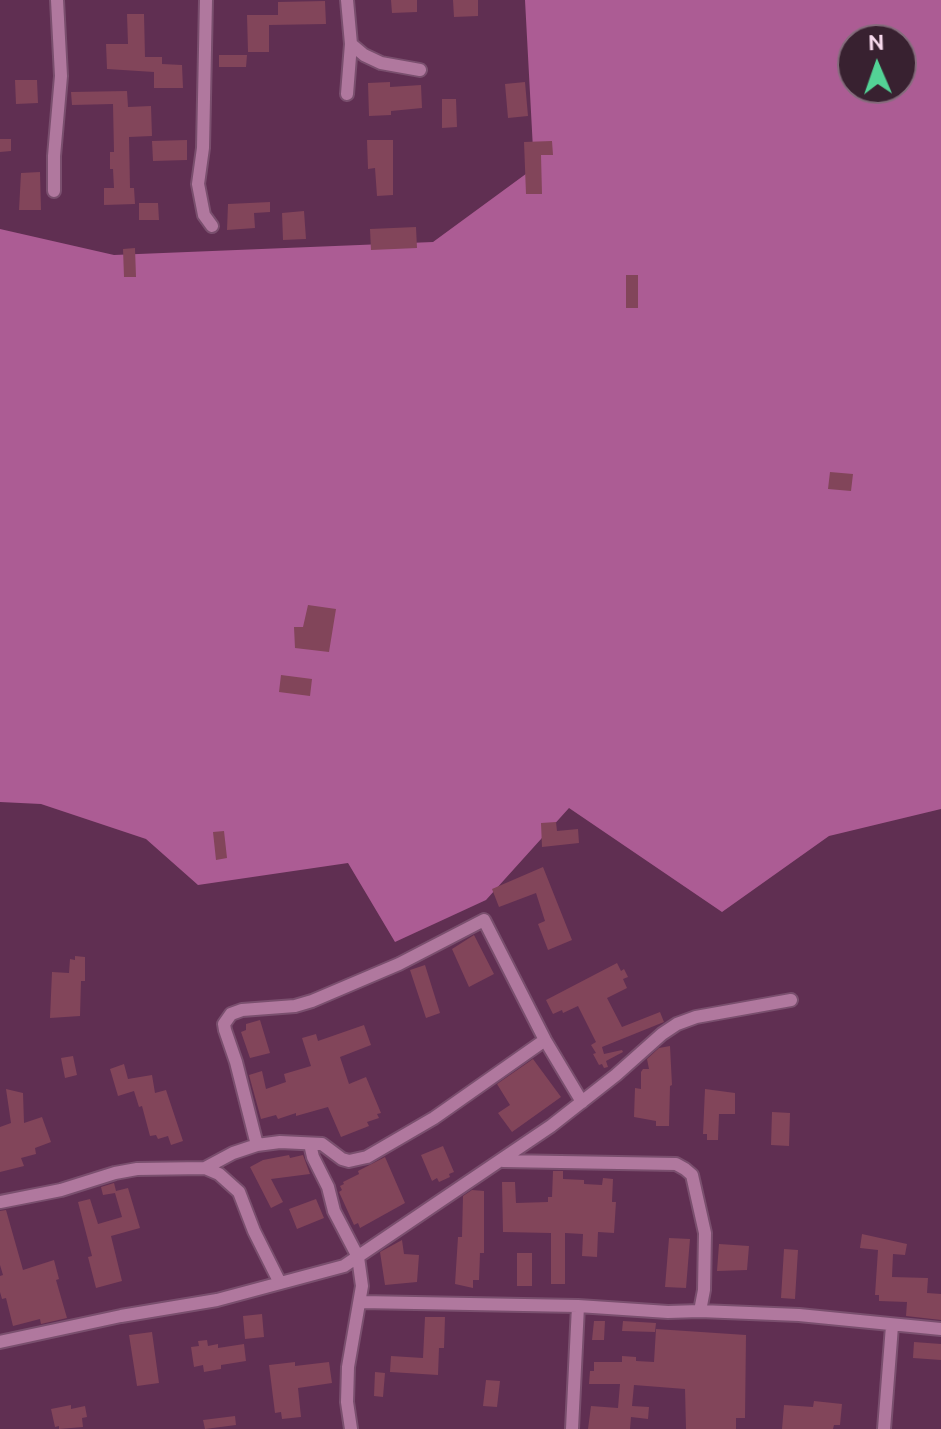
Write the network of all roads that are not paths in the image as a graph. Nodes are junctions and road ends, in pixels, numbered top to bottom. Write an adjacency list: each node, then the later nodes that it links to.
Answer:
1 (57, 0): 7 (street)
2 (206, 0): 8 (street)
3 (347, 0): 4 (street)
4 (351, 44): 5 (street); 6 (street)
5 (420, 70)
6 (347, 94)
7 (54, 191)
8 (212, 226)
9 (791, 1000): 11 (street)
10 (545, 1040): 11 (street); 12 (street); 13 (street)
11 (582, 1102): 14 (street)
12 (310, 1144): 13 (street); 17 (street)
13 (257, 1145): 15 (street)
14 (503, 1161): 17 (street); 21 (street)
15 (205, 1168): 16 (street); 18 (street)
16 (0, 1202)
17 (358, 1257): 18 (street); 19 (street)
18 (280, 1283): 24 (street)
19 (361, 1302): 20 (street); 25 (street)
20 (578, 1306): 21 (street); 26 (street)
21 (700, 1311): 22 (street)
22 (892, 1326): 23 (street); 27 (street)
23 (941, 1329)
24 (0, 1342)
25 (351, 1429)
26 (572, 1429)
27 (884, 1429)

